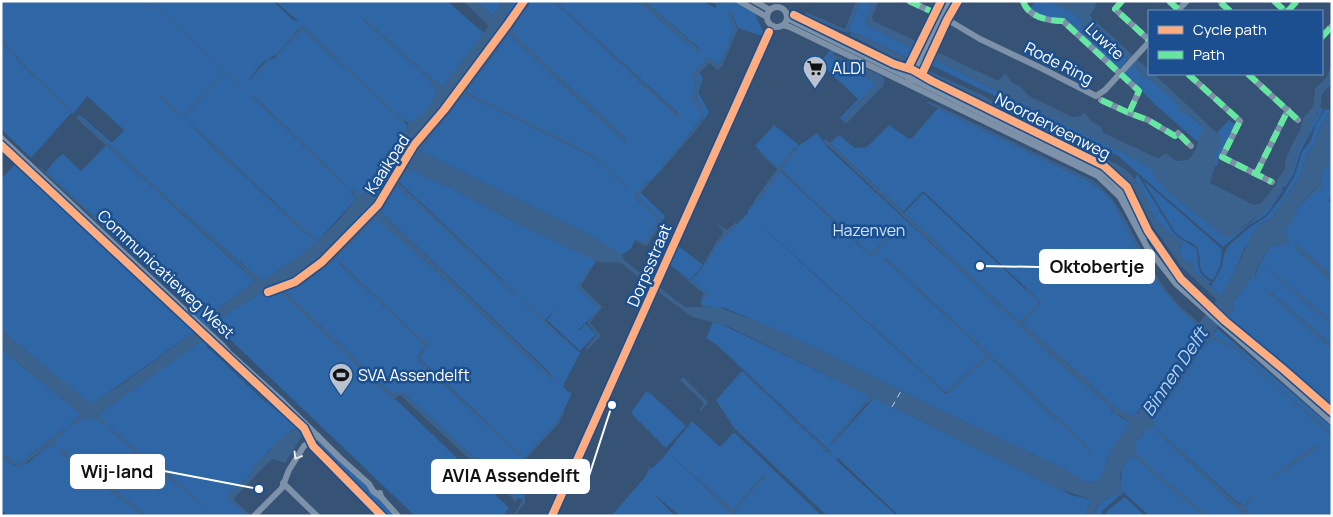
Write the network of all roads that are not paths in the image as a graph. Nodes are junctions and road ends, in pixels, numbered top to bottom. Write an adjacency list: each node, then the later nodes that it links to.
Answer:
1 (739, 1): 16 (street)
2 (754, 1): 12 (street)
3 (785, 1): 11 (street)
4 (909, 1): 17 (street)
5 (949, 1): 17 (street)
6 (1023, 1): 25 (street, Luwte)
7 (1122, 1): 23 (street)
8 (1169, 1): 13 (street)
9 (1274, 1): 14 (street)
10 (1297, 1): 15 (street)
11 (782, 8): 12 (street); 18 (street)
12 (770, 10): 16 (street)
13 (1178, 10)
14 (1285, 10)
15 (1287, 10)
16 (767, 17): 20 (street)
17 (941, 17): 25 (street, Rode Ring); 28 (street)
18 (787, 18): 19 (street); 28 (street, Noorderveenweg)
19 (783, 25): 20 (street); 28 (street, Noorderveenweg)
20 (773, 26): 45 (street, Dorpsstraat)
21 (1332, 26): 22 (street)
22 (1323, 36)
23 (1148, 40)
24 (1148, 42): 25 (street, Rode Ring)
25 (1119, 74): 31 (street, Luwte)
26 (1189, 75): 35 (street)
27 (1249, 75): 30 (street)
28 (910, 80): 37 (street, Noorderveenweg)
29 (1101, 100): 31 (street)
30 (1288, 110): 32 (street); 35 (street)
31 (1129, 113): 34 (street)
32 (1298, 120)
33 (1, 138): 38 (street, Communicatieweg West)
34 (1191, 146)
35 (1256, 174): 36 (street)
36 (1272, 182)
37 (1332, 422)
38 (318, 436): 39 (street); 44 (street, Communicatieweg West)
39 (310, 442): 40 (street, one-way to 40); 43 (street)
40 (284, 483): 41 (street); 42 (street)
41 (256, 516)
42 (317, 516)
43 (382, 516)
44 (398, 516)
45 (552, 516)

